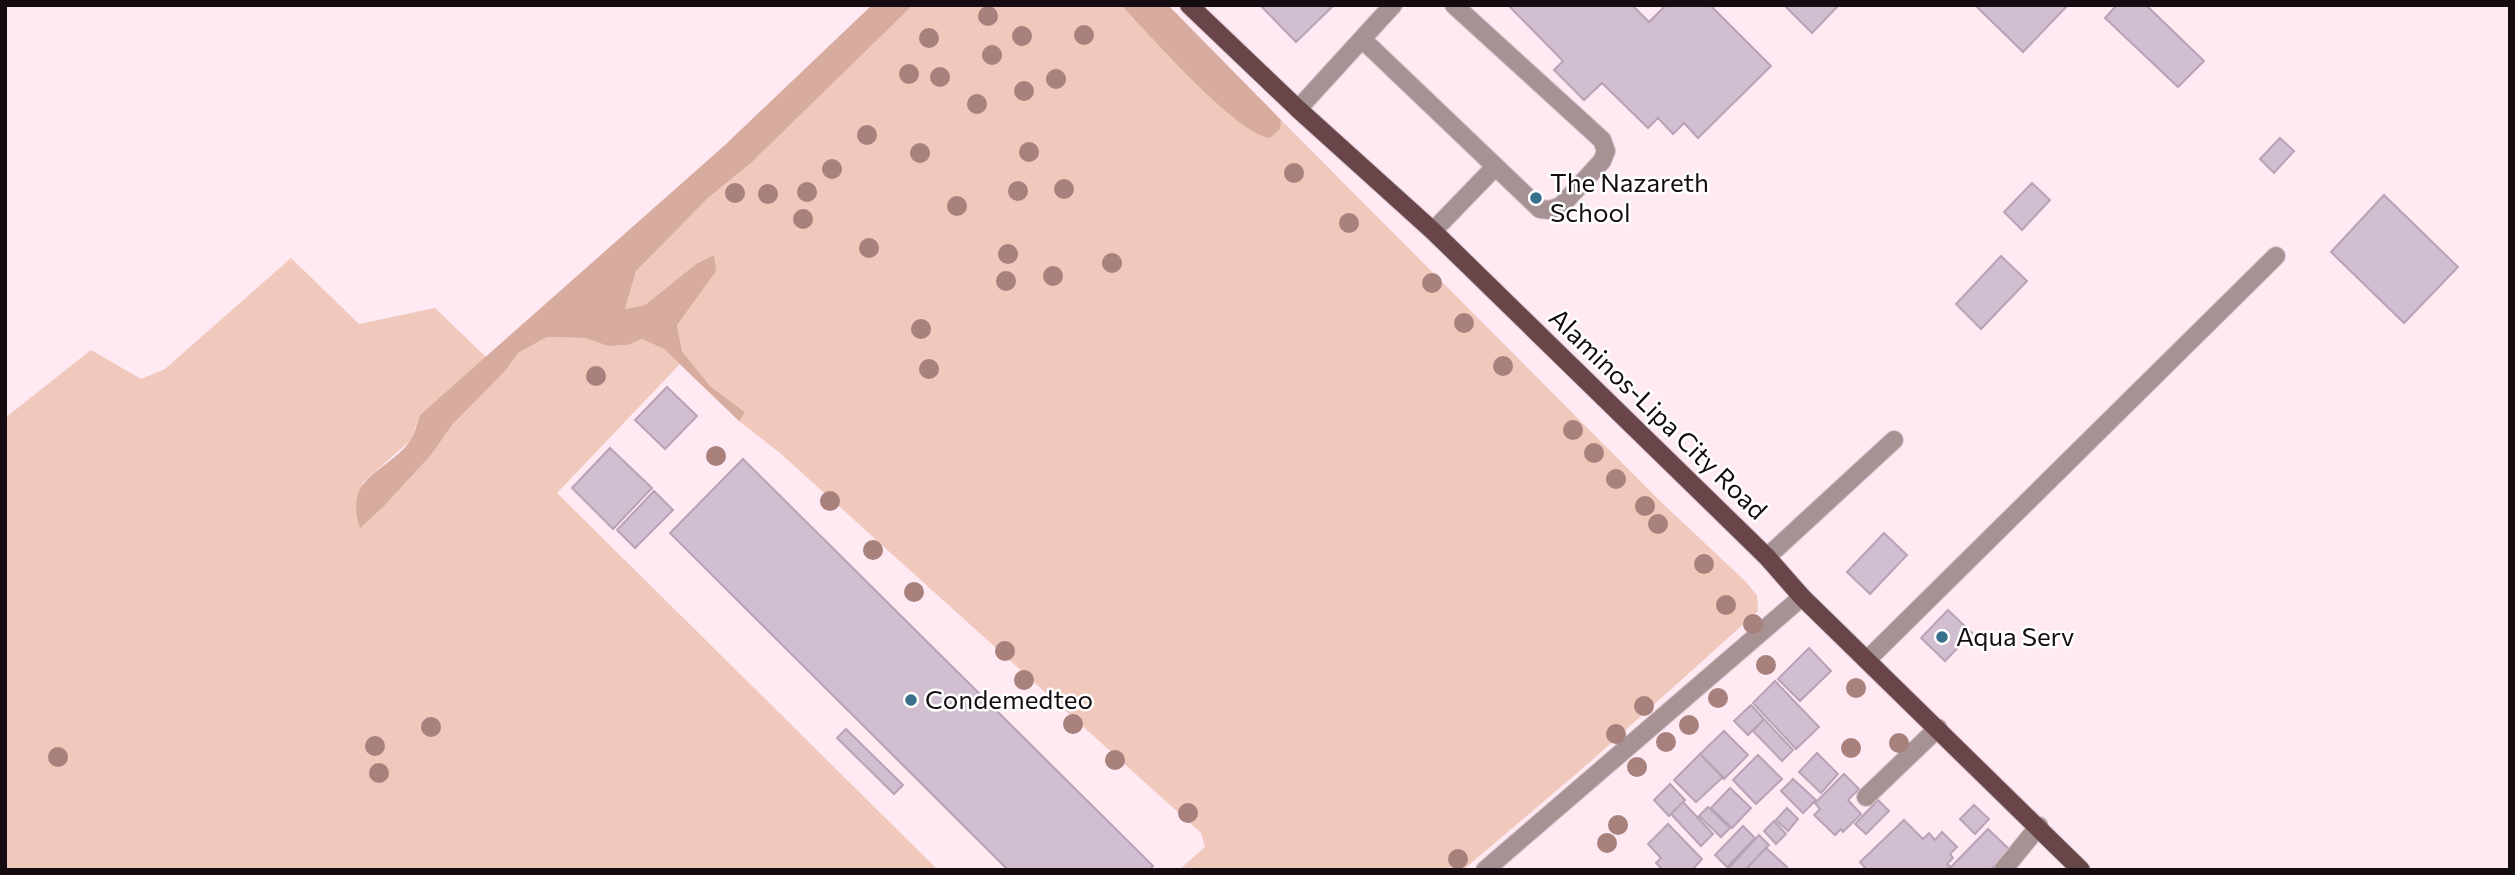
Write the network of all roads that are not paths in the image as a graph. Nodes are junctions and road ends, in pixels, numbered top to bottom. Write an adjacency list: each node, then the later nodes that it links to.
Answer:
1 (1189, 5): 5 (main road, Alaminos-Lipa City Road)
2 (1393, 5): 4 (lane)
3 (1454, 5): 6 (lane)
4 (1362, 39): 5 (lane); 6 (lane)
5 (1298, 109): 7 (main road, Alaminos-Lipa City Road)
6 (1495, 167): 7 (lane)
7 (1433, 231): 10 (main road, Alaminos-Lipa City Road)
8 (2276, 256): 12 (lane)
9 (1894, 440): 10 (lane)
10 (1767, 557): 11 (main road, Alaminos-Lipa City Road)
11 (1802, 597): 12 (main road, Alaminos-Lipa City Road); 16 (lane)
12 (1867, 660): 13 (main road, Alaminos-Lipa City Road)
13 (1938, 728): 14 (lane); 15 (main road, Alaminos-Lipa City Road)
14 (1866, 797)
15 (2039, 826): 17 (lane); 18 (main road, Alaminos-Lipa City Road)
16 (1485, 870)
17 (2003, 870)
18 (2081, 870)

